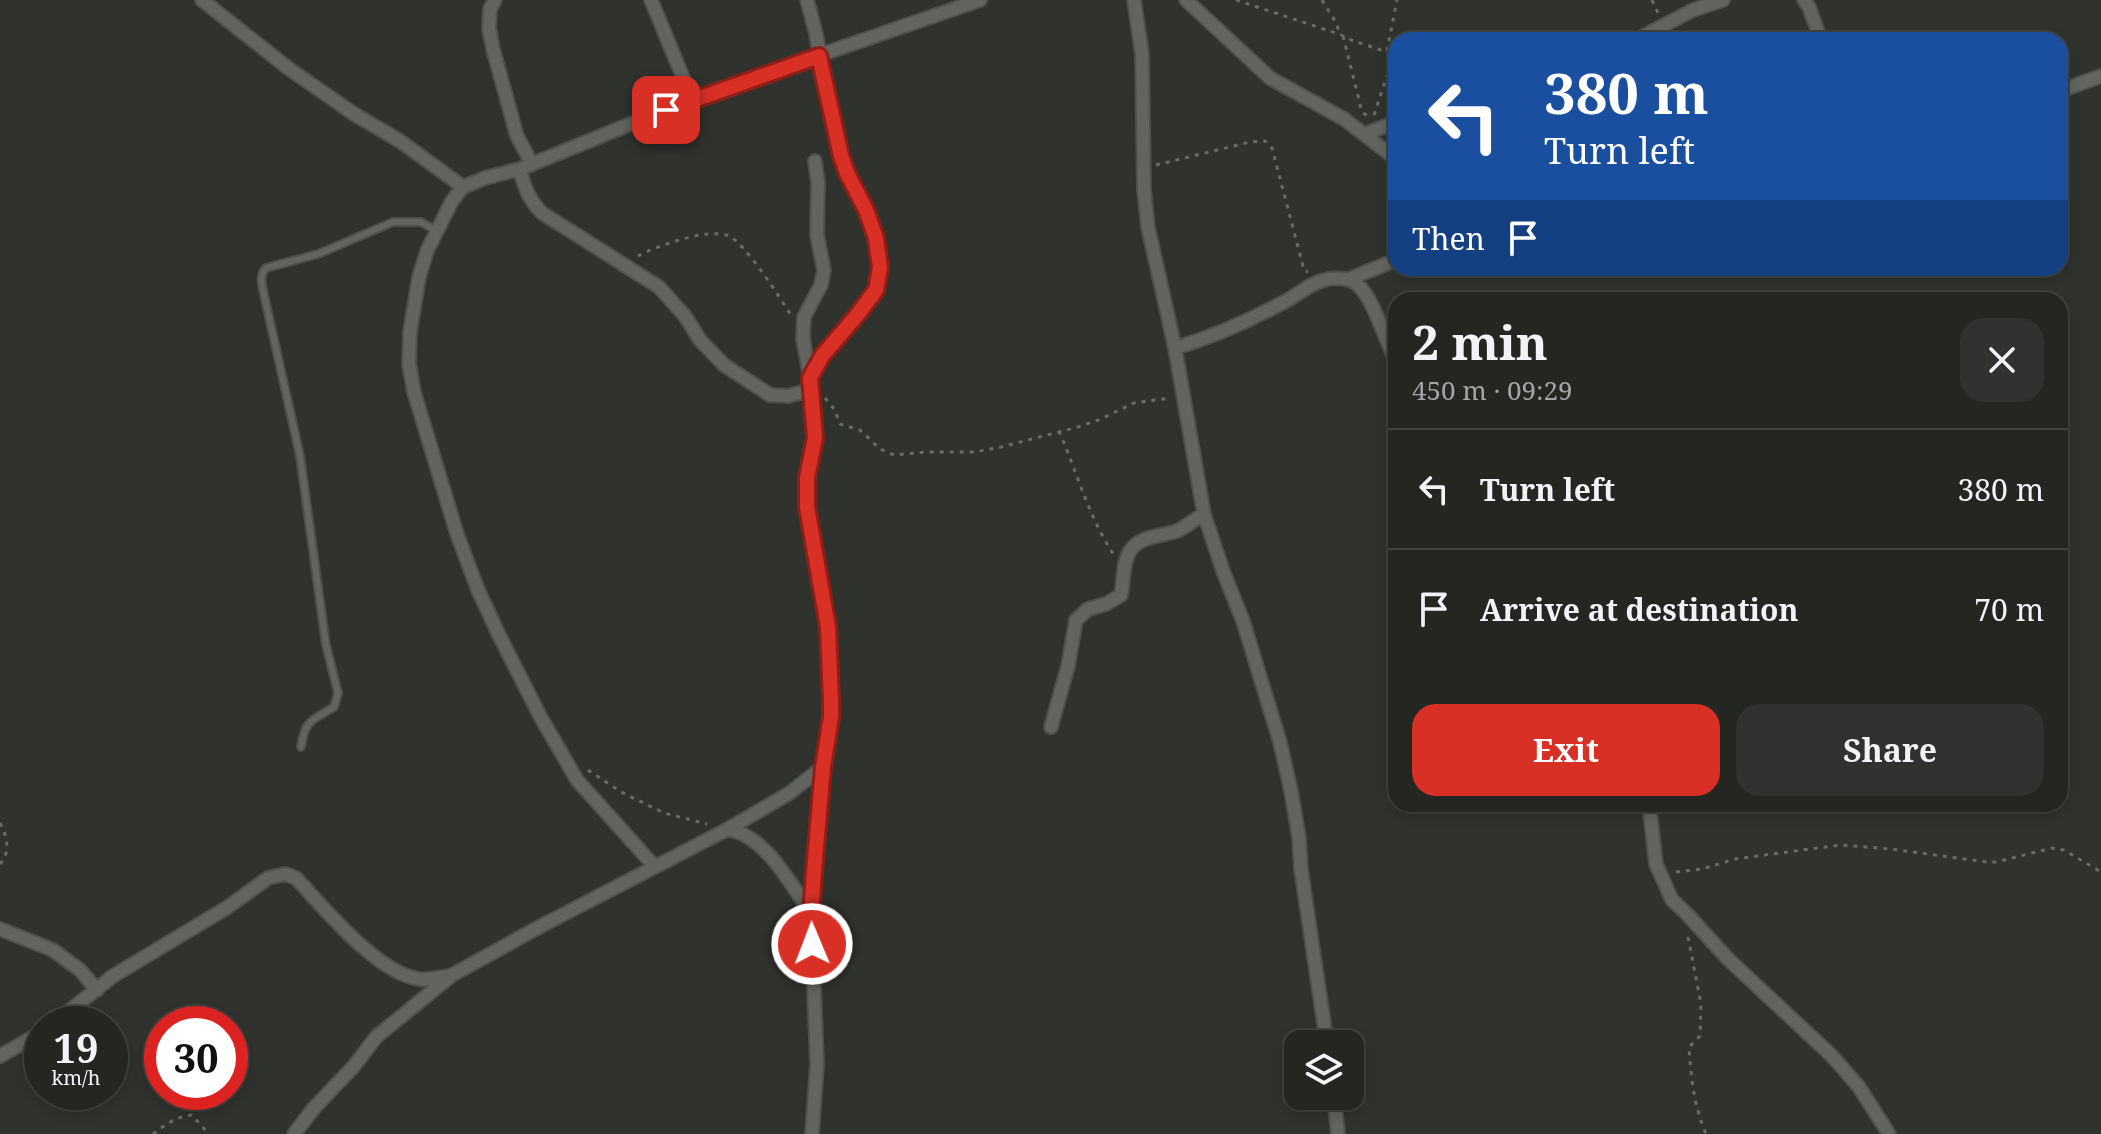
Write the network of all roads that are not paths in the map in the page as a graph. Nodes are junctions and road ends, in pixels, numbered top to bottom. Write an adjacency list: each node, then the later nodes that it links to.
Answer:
1 (202, 0): 21 (street)
2 (495, 0): 20 (street)
3 (651, 0): 15 (street)
4 (807, 0): 12 (street)
5 (980, 0): 12 (street)
6 (1134, 0): 26 (street)
7 (1186, 0): 17 (street)
8 (1723, 0): 10 (street)
9 (1804, 0): 11 (street)
10 (1651, 32)
11 (1818, 32)
12 (819, 56): 15 (street); 27 (street)
13 (2101, 76): 14 (street)
14 (2068, 88)
15 (692, 99): 20 (street)
16 (1388, 125): 17 (street)
17 (1365, 134): 18 (street)
18 (1388, 153)
19 (815, 161): 27 (street)
20 (526, 166): 21 (street); 27 (street)
21 (463, 187): 22 (street)
22 (437, 231): 30 (lane); 34 (street)
23 (1388, 263): 24 (street)
24 (1349, 279): 25 (street); 26 (street)
25 (1388, 342)
26 (1175, 348): 28 (street)
27 (810, 384): 31 (street)
28 (1204, 514): 29 (street); 40 (street)
29 (1051, 727)
30 (301, 747)
31 (823, 767): 33 (street); 35 (street)
32 (1650, 812): 47 (street)
33 (728, 829): 34 (street); 35 (street)
34 (655, 867): 37 (street)
35 (811, 913): 45 (street)
36 (0, 929): 38 (street)
37 (452, 975): 38 (street); 44 (street)
38 (97, 990): 39 (street)
39 (76, 1006)
40 (1325, 1030)
41 (24, 1042): 42 (street)
42 (0, 1056)
43 (1335, 1110): 46 (street)
44 (294, 1134)
45 (812, 1134)
46 (1338, 1134)
47 (1889, 1134)

